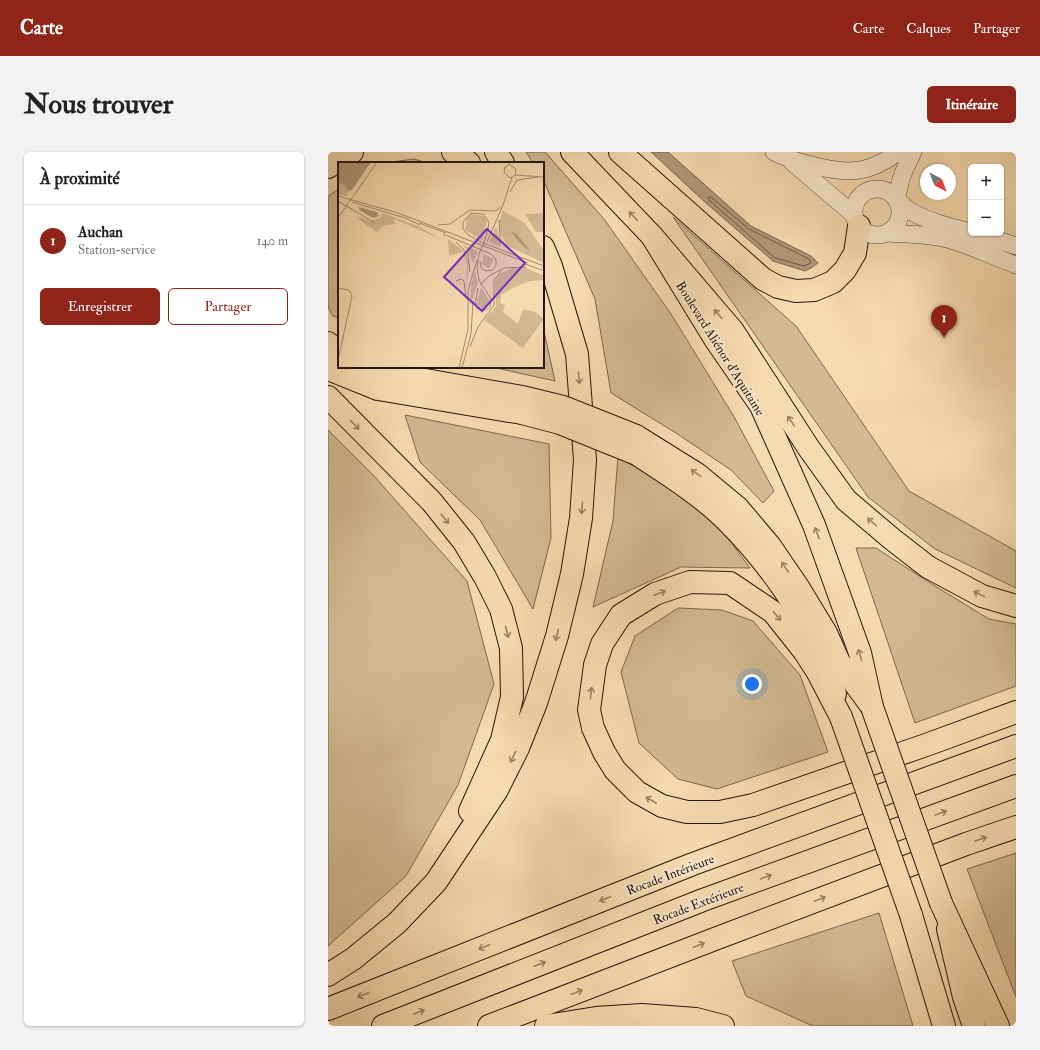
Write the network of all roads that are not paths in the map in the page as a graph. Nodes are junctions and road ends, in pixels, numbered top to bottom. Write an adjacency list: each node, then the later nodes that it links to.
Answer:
1 (352, 152): 11 (highway)
2 (453, 152): 9 (highway)
3 (496, 152): 10 (highway)
4 (572, 152): 16 (highway, Boulevard Aliénor d'Aquitaine, one-way to 4)
5 (620, 152): 13 (highway)
6 (898, 152): 8 (street)
7 (913, 152): 12 (street)
8 (781, 156): 13 (street)
9 (468, 162)
10 (502, 162)
11 (328, 167)
12 (897, 200): 13 (street); 14 (street); 15 (street)
13 (856, 220): 15 (street)
14 (968, 231)
15 (887, 233): 20 (street)
16 (652, 236): 30 (highway, one-way to 16); 31 (highway, Boulevard Aliénor d'Aquitaine, one-way to 16)
17 (984, 236): 18 (street)
18 (1016, 246)
19 (544, 249): 24 (highway)
20 (1016, 265)
21 (544, 289): 24 (highway)
22 (328, 343): 23 (highway)
23 (338, 351)
24 (577, 354): 37 (highway, one-way to 37)
25 (328, 368): 28 (highway)
26 (370, 368): 28 (highway)
27 (328, 397): 37 (highway, one-way to 37)
28 (522, 405): 29 (highway, bridge)
29 (636, 445): 31 (highway, one-way to 29); 33 (highway)
30 (1016, 606)
31 (872, 707): 38 (highway, bridge)
32 (1016, 712): 33 (highway, one-way to 33)
33 (841, 717): 45 (highway, bridge)
34 (1016, 746): 40 (highway, Rocade Intérieure, one-way to 40)
35 (1016, 786): 41 (highway, Rocade Extérieure, one-way to 35)
36 (1016, 827): 42 (highway, one-way to 36)
37 (436, 882): 39 (highway)
38 (941, 903): 46 (highway); 47 (highway)
39 (328, 975)
40 (328, 1010)
41 (383, 1026)
42 (489, 1026)
43 (546, 1026): 44 (highway)
44 (723, 1026)
45 (944, 1026)
46 (974, 1026)
47 (998, 1026)

